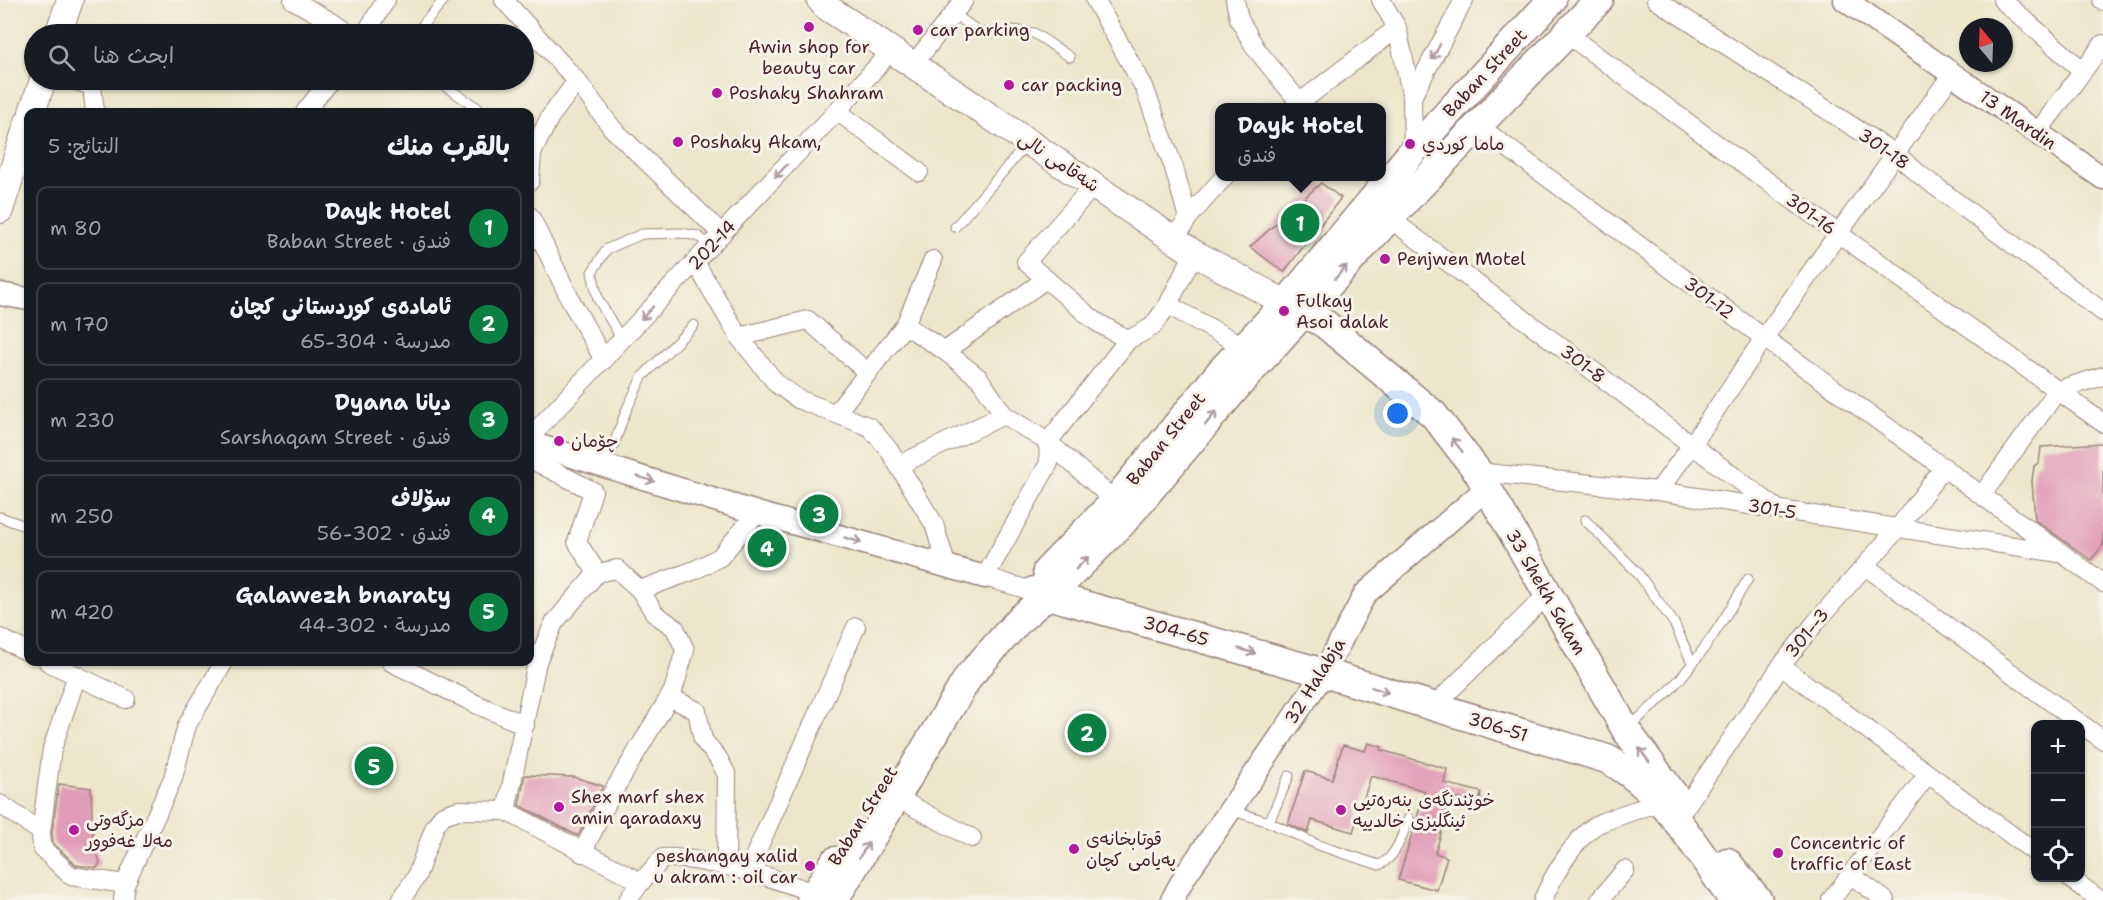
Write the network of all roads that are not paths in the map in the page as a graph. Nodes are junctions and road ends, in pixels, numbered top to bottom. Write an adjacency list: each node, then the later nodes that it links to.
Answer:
1 (70, 0): 17 (main road)
2 (293, 0): 18 (street)
3 (386, 0): 19 (street)
4 (444, 0): 20 (lane)
5 (504, 0): 21 (street)
6 (1095, 0): 60 (street)
7 (1235, 0): 37 (street)
8 (1381, 0): 22 (street)
9 (1464, 0): 36 (street, one-way to 36)
10 (1552, 0): 49 (main road, Baban Street)
11 (1599, 0): 24 (main road)
12 (1656, 0): 50 (street, 301-18)
13 (2001, 0): 29 (street)
14 (1848, 1): 30 (street, 13 Mardin)
15 (825, 2): 26 (main road, شەقامی نالی)
16 (958, 7): 27 (lane); 28 (street)
17 (62, 24)
18 (333, 24)
19 (371, 24)
20 (424, 24)
21 (526, 24)
22 (1397, 28): 36 (street); 38 (street)
23 (534, 33): 31 (street)
24 (1567, 34): 44 (main road); 59 (street, 301-16)
25 (2103, 44): 29 (street)
26 (891, 51): 28 (main road, شەقامی نالی); 43 (street, 202-14)
27 (1071, 57)
28 (913, 65): 47 (main road, شەقامی نالی)
29 (2083, 71): 45 (street)
30 (1953, 74): 45 (street, 13 Mardin); 50 (street)
31 (577, 81): 48 (street); 61 (street)
32 (40, 90): 39 (main road)
33 (92, 90): 40 (street)
34 (322, 90): 41 (street)
35 (450, 90): 42 (lane)
36 (1412, 97): 49 (street)
37 (1296, 103)
38 (1300, 103)
39 (33, 108)
40 (95, 108)
41 (309, 108)
42 (478, 108)
43 (837, 111): 51 (street); 61 (street, 202-14, one-way to 61)
44 (1477, 125): 56 (main road); 73 (street, 301-12)
45 (2037, 133): 52 (street, 13 Mardin)
46 (24, 135): 55 (main road)
47 (1029, 142): 54 (main road, شەقامی نالی); 58 (lane)
48 (534, 149)
49 (1413, 151): 68 (main road, Baban Street)
50 (1897, 155): 59 (street); 69 (street, 301-18)
51 (919, 172)
52 (2103, 178)
53 (1222, 181): 60 (street)
54 (1094, 185): 60 (main road, شەقامی نالی); 64 (street)
55 (0, 210)
56 (1389, 218): 68 (main road, one-way to 56); 87 (street, 301-8)
57 (534, 224): 78 (street)
58 (955, 227)
59 (1839, 234): 73 (street); 81 (street, 301-16)
60 (1186, 237): 67 (street); 68 (main road, شەقامی نالی)
61 (716, 240): 63 (street, 202-14); 74 (lane)
62 (933, 260): 71 (street)
63 (695, 262): 72 (street); 74 (street, 202-14, one-way to 74)
64 (1046, 279): 75 (street); 77 (street)
65 (0, 294): 66 (street)
66 (24, 298)
67 (1168, 305): 75 (street); 76 (street)
68 (1296, 308): 76 (main road, Baban Street); 93 (main road, 33 Shekh Salam, one-way to 68); 111 (main road, one-way to 68)
69 (2103, 312)
70 (694, 325): 91 (lane)
71 (905, 325): 77 (street); 79 (street)
72 (739, 337): 79 (street); 82 (street)
73 (1764, 338): 87 (street); 92 (street, 301-12)
74 (622, 340): 78 (street, 202-14)
75 (1128, 340): 85 (street)
76 (1242, 346): 96 (main road, Baban Street)
77 (945, 351): 83 (street)
78 (604, 360): 86 (street, 202-14)
79 (868, 373): 82 (street)
80 (2103, 376): 81 (street)
81 (2058, 390): 84 (street, 301-16); 95 (street)
82 (836, 414): 90 (street)
83 (1004, 415): 85 (street); 90 (street)
84 (2103, 423)
85 (1048, 442): 96 (street); 108 (street)
86 (534, 444)
87 (1692, 445): 94 (street); 97 (street, 301-8)
88 (534, 449): 91 (street)
89 (534, 450): 106 (street)
90 (898, 465): 105 (street)
91 (606, 466): 98 (street, one-way to 98)
92 (1944, 467): 95 (street, 301-12); 102 (street, 301--3)
93 (1483, 480): 94 (street, 301-5); 112 (main road, 33 Shekh Salam); 121 (street, 32 Halabja)
94 (1658, 491): 97 (street, 301-5)
95 (1982, 495): 103 (street, 301-12)
96 (1115, 501): 111 (main road, Baban Street)
97 (1778, 510): 102 (street, 301-5)
98 (757, 513): 105 (street, one-way to 105); 110 (street)
99 (0, 517): 101 (lane)
100 (1585, 520): 116 (lane)
101 (24, 526)
102 (1898, 528): 103 (street, 301-5); 104 (street, 301--3)
103 (2064, 554): 107 (street, 301-12)
104 (1865, 566): 120 (street, 301--3); 129 (street)
105 (947, 567): 108 (street)
106 (597, 573): 110 (street); 127 (street)
107 (2101, 576)
108 (985, 578): 111 (street)
109 (1749, 579): 116 (lane)
110 (640, 590): 123 (street)
111 (1039, 592): 121 (main road, 304-65, one-way to 121); 133 (main road); 152 (main road, Baban Street)
112 (1548, 594): 125 (main road, 33 Shekh Salam); 126 (street)
113 (856, 627): 146 (street)
114 (0, 638): 115 (street)
115 (24, 650)
116 (1692, 663): 128 (lane)
117 (57, 666): 122 (street)
118 (222, 666): 151 (street)
119 (399, 666): 127 (street)
120 (1781, 666): 131 (street); 135 (street, 301--3)
121 (1324, 673): 126 (main road, 306-51, one-way to 126); 136 (street, 32 Halabja)
122 (77, 675): 124 (street); 140 (street)
123 (670, 696): 143 (street); 144 (street)
124 (126, 699)
125 (1611, 705): 128 (main road, 33 Shekh Salam); 130 (main road)
126 (1433, 708): 130 (main road, 306-51)
127 (525, 725): 137 (street)
128 (1626, 730): 135 (main road, 33 Shekh Salam, one-way to 128)
129 (2103, 740)
130 (1582, 752): 135 (main road, 306-51)
131 (1928, 774): 142 (street); 147 (street)
132 (1289, 776): 139 (lane)
133 (897, 798): 141 (street); 152 (main road, one-way to 133)
134 (0, 804): 140 (street)
135 (1672, 805): 150 (main road, 33 Shekh Salam); 156 (street)
136 (1230, 810): 139 (lane); 155 (street, 32 Halabja)
137 (506, 811): 143 (street); 153 (street)
138 (1408, 818): 139 (lane)
139 (1269, 822)
140 (41, 832): 151 (street)
141 (972, 838)
142 (2031, 849)
143 (582, 853): 148 (street)
144 (726, 866): 146 (street); 148 (street)
145 (1625, 870): 157 (street)
146 (748, 871): 152 (street)
147 (1851, 875): 159 (street); 160 (street)
148 (641, 882): 154 (street)
149 (2075, 882): 161 (street)
150 (1728, 883): 158 (main road, 33 Shekh Salam)
151 (124, 892)
152 (820, 898)
153 (401, 900)
154 (628, 900)
155 (1172, 900)
156 (1543, 900)
157 (1600, 900)
158 (1758, 900)
159 (1831, 900)
160 (1885, 900)
161 (2100, 900)

